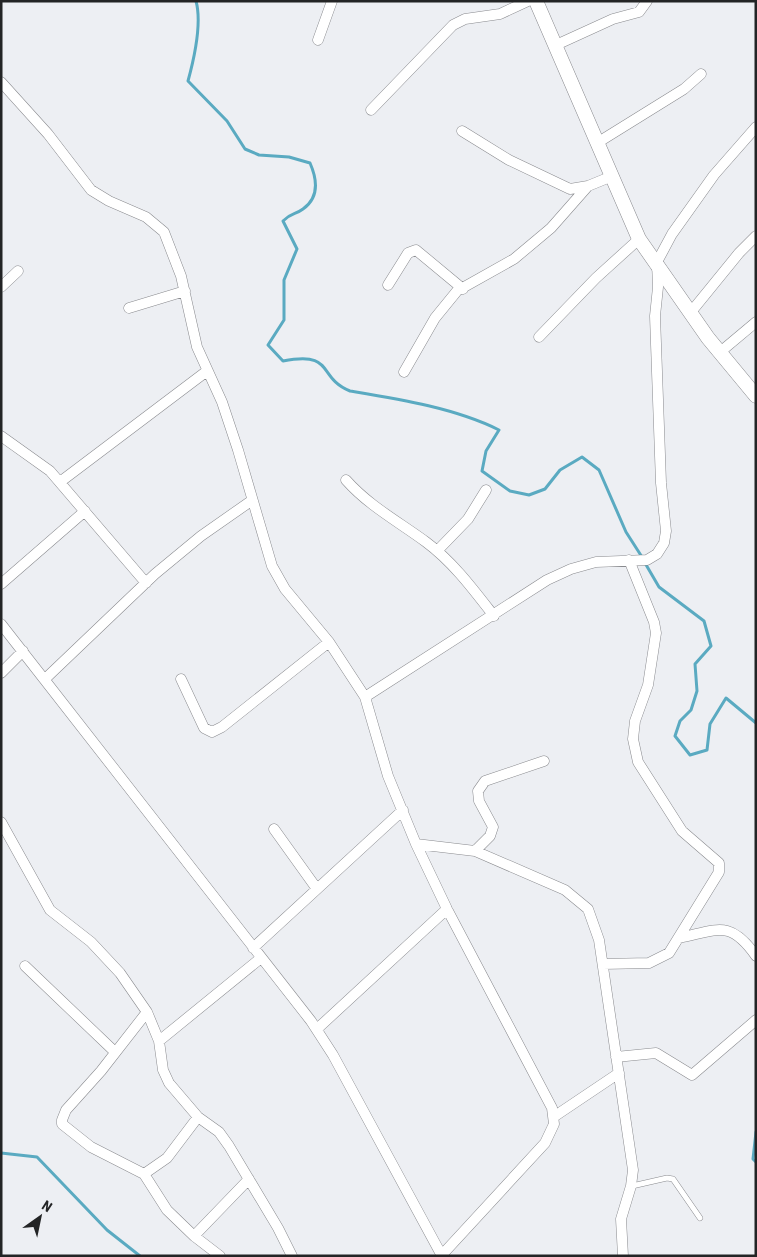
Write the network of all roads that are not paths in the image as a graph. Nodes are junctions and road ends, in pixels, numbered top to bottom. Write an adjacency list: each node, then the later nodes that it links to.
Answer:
1 (332, 1): 5 (street)
2 (528, 1): 9 (street)
3 (536, 1): 6 (street)
4 (647, 1): 6 (street)
5 (318, 40)
6 (556, 45): 12 (street)
7 (701, 74): 12 (street)
8 (1, 82): 22 (street)
9 (371, 110)
10 (756, 127): 17 (street)
11 (462, 131): 14 (street)
12 (597, 143): 13 (street)
13 (610, 176): 14 (street); 16 (street)
14 (588, 186): 21 (street)
15 (756, 236): 24 (street)
16 (639, 239): 17 (street); 26 (street)
17 (657, 262): 24 (street); 38 (street)
18 (18, 270): 20 (street)
19 (388, 285): 21 (street)
20 (1, 287)
21 (463, 289): 29 (street)
22 (184, 292): 23 (street); 28 (street)
23 (130, 308)
24 (690, 312): 27 (street)
25 (756, 322): 27 (street)
26 (539, 337)
27 (720, 352): 30 (street)
28 (207, 371): 33 (street); 35 (street)
29 (404, 372)
30 (756, 396)
31 (2, 439): 33 (street)
32 (346, 480): 37 (street)
33 (60, 482): 36 (street)
34 (486, 490): 37 (street)
35 (251, 501): 39 (street); 43 (street)
36 (85, 511): 39 (street); 40 (street)
37 (437, 551): 41 (street)
38 (629, 560): 41 (street); 57 (street)
39 (146, 583): 46 (street)
40 (1, 584)
41 (494, 616): 48 (street)
42 (1, 624): 44 (street)
43 (329, 642): 47 (street); 48 (street)
44 (22, 651): 45 (street); 46 (street)
45 (1, 673)
46 (45, 679): 58 (street)
47 (180, 679)
48 (365, 697): 50 (street)
49 (544, 761): 54 (street)
50 (403, 810): 53 (street); 55 (street)
51 (1, 822): 63 (street)
52 (274, 829): 55 (street)
53 (416, 844): 54 (street); 56 (street)
54 (475, 852): 61 (street)
55 (317, 889): 58 (street)
56 (447, 909): 65 (street); 70 (street)
57 (679, 938): 59 (street); 61 (street)
58 (253, 948): 60 (street)
59 (756, 956)
60 (261, 958): 65 (street); 66 (street)
61 (603, 964): 68 (street)
62 (25, 966): 67 (street)
63 (147, 1012): 66 (street); 67 (street)
64 (756, 1020): 68 (street)
65 (317, 1029): 77 (street)
66 (159, 1041): 71 (street)
67 (115, 1052): 72 (street)
68 (616, 1057): 69 (street)
69 (619, 1073): 70 (street); 74 (street)
70 (555, 1116): 77 (street)
71 (198, 1117): 72 (street); 73 (street)
72 (144, 1174): 76 (street)
73 (249, 1179): 76 (street); 79 (street)
74 (631, 1186): 75 (lane); 80 (street)
75 (700, 1218)
76 (194, 1236): 78 (street)
77 (441, 1255)
78 (220, 1256)
79 (292, 1256)
80 (623, 1256)

